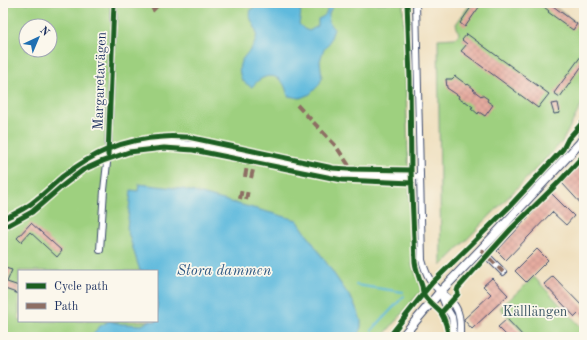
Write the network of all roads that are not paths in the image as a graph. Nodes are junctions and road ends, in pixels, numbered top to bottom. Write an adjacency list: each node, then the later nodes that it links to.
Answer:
1 (114, 3): 4 (street, Margaretavägen)
2 (416, 3): 5 (street)
3 (583, 140): 8 (main road)
4 (108, 154): 5 (street); 6 (street); 7 (street, Margaretavägen)
5 (420, 177): 10 (street)
6 (3, 224)
7 (100, 250)
8 (480, 250): 9 (street); 10 (main road)
9 (503, 272)
10 (440, 292): 11 (main road); 12 (street); 13 (street)
11 (402, 337)
12 (454, 337)
13 (460, 337)

